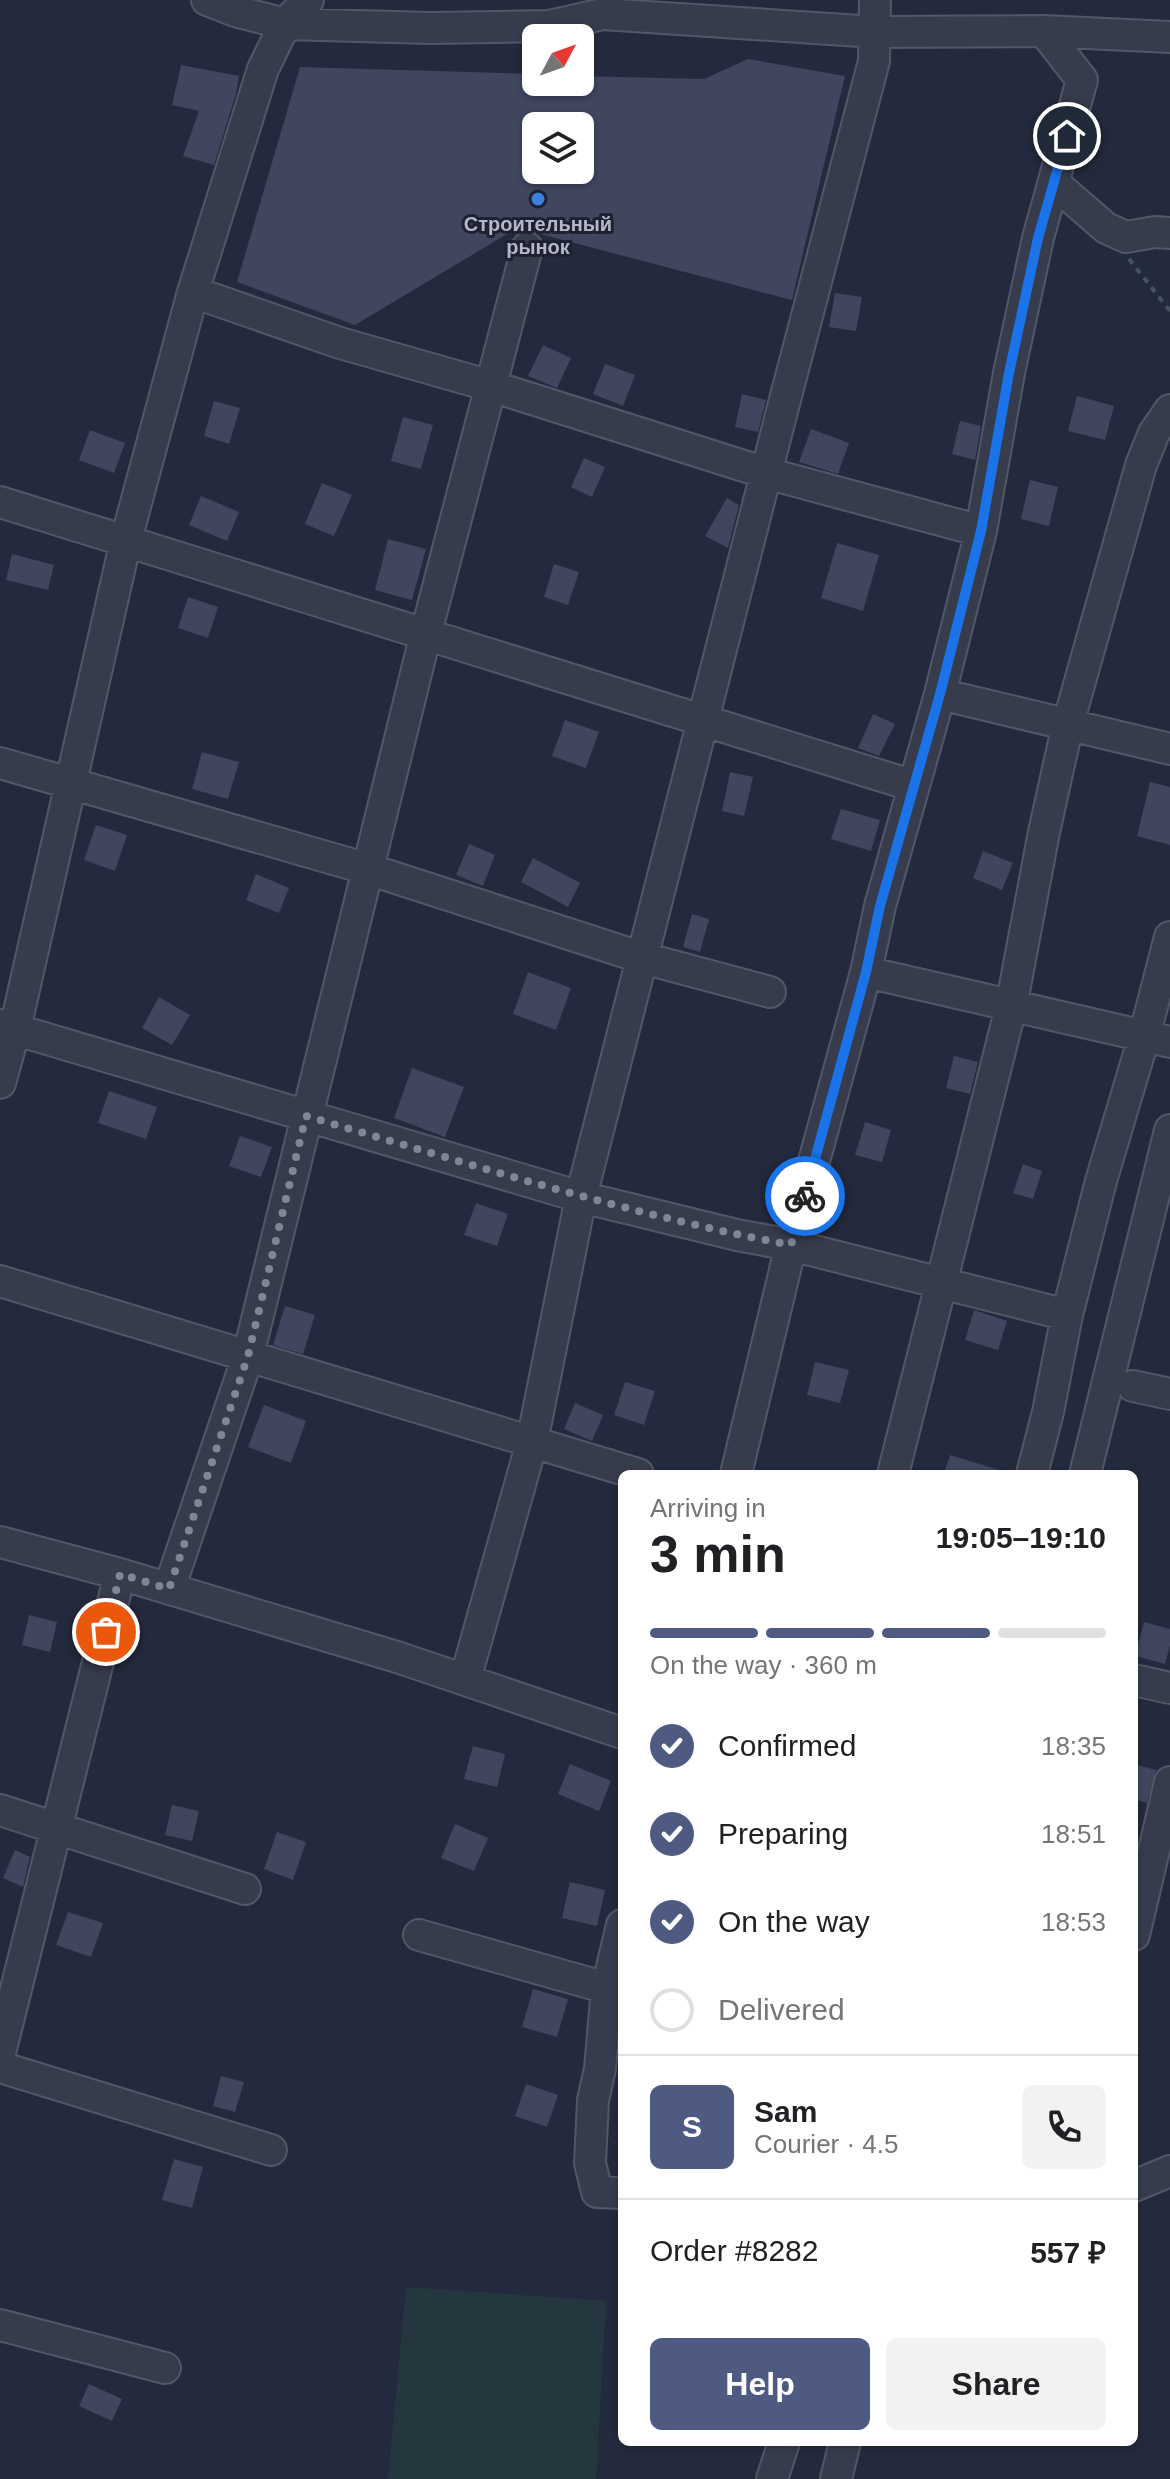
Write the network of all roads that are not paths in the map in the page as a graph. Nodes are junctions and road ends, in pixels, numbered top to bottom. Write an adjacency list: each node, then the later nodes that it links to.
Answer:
1 (207, 0): 5 (street)
2 (308, 0): 5 (street)
3 (875, 0): 7 (street)
4 (595, 5): 5 (street); 7 (street)
5 (285, 24): 12 (street)
6 (1044, 31): 7 (street); 8 (street); 9 (street)
7 (875, 32): 15 (street)
8 (1170, 37)
9 (1054, 183): 10 (street); 17 (street)
10 (1170, 233)
11 (527, 248): 13 (street)
12 (193, 292): 13 (street); 18 (street)
13 (491, 386): 15 (street); 19 (street)
14 (1170, 410): 22 (street)
15 (766, 473): 17 (street); 21 (street)
16 (0, 502): 18 (street)
17 (981, 531): 20 (street)
18 (126, 540): 19 (street); 25 (street)
19 (426, 633): 21 (street); 27 (street)
20 (940, 694): 22 (street); 26 (street)
21 (704, 720): 26 (street); 29 (street)
22 (1068, 724): 23 (street); 32 (street)
23 (1170, 749)
24 (0, 763): 25 (street)
25 (70, 783): 27 (street); 33 (street)
26 (914, 786): 30 (street)
27 (368, 869): 29 (street); 36 (street)
28 (1170, 937): 34 (street)
29 (643, 958): 31 (street); 38 (street)
30 (866, 972): 32 (street); 39 (street)
31 (770, 992)
32 (1011, 1007): 34 (street); 41 (street)
33 (8, 1027): 35 (street); 36 (street)
34 (1157, 1039): 42 (street)
35 (0, 1083)
36 (306, 1116): 38 (street); 43 (street)
37 (1170, 1130): 51 (street)
38 (581, 1197): 39 (street); 46 (street)
39 (791, 1245): 41 (street); 48 (street)
40 (0, 1281): 43 (street)
41 (941, 1284): 42 (street); 49 (street)
42 (1067, 1315): 50 (street)
43 (248, 1356): 46 (street); 54 (street)
44 (1133, 1386): 45 (street)
45 (1170, 1394)
46 (532, 1442): 47 (street); 55 (street)
47 (625, 1470)
48 (737, 1470)
49 (894, 1470)
50 (1033, 1470)
51 (1086, 1470)
52 (0, 1542): 53 (street)
53 (120, 1574): 54 (street); 61 (street)
54 (169, 1589): 55 (street)
55 (465, 1680): 58 (street)
56 (1138, 1681): 57 (street)
57 (1170, 1688)
58 (618, 1732)
59 (1170, 1782): 63 (street)
60 (0, 1810): 61 (street)
61 (57, 1828): 62 (street); 67 (street)
62 (245, 1889)
63 (1138, 1918)
64 (419, 1935): 66 (street)
65 (618, 1942): 66 (street)
66 (607, 1988): 72 (street)
67 (0, 2053)
68 (0, 2067): 69 (street)
69 (271, 2150)
70 (1170, 2171): 71 (street)
71 (1138, 2184)
72 (618, 2193)
73 (0, 2325): 74 (street)
74 (165, 2368)
75 (783, 2446): 77 (street)
76 (844, 2446): 78 (street)
77 (772, 2479)
78 (836, 2479)

